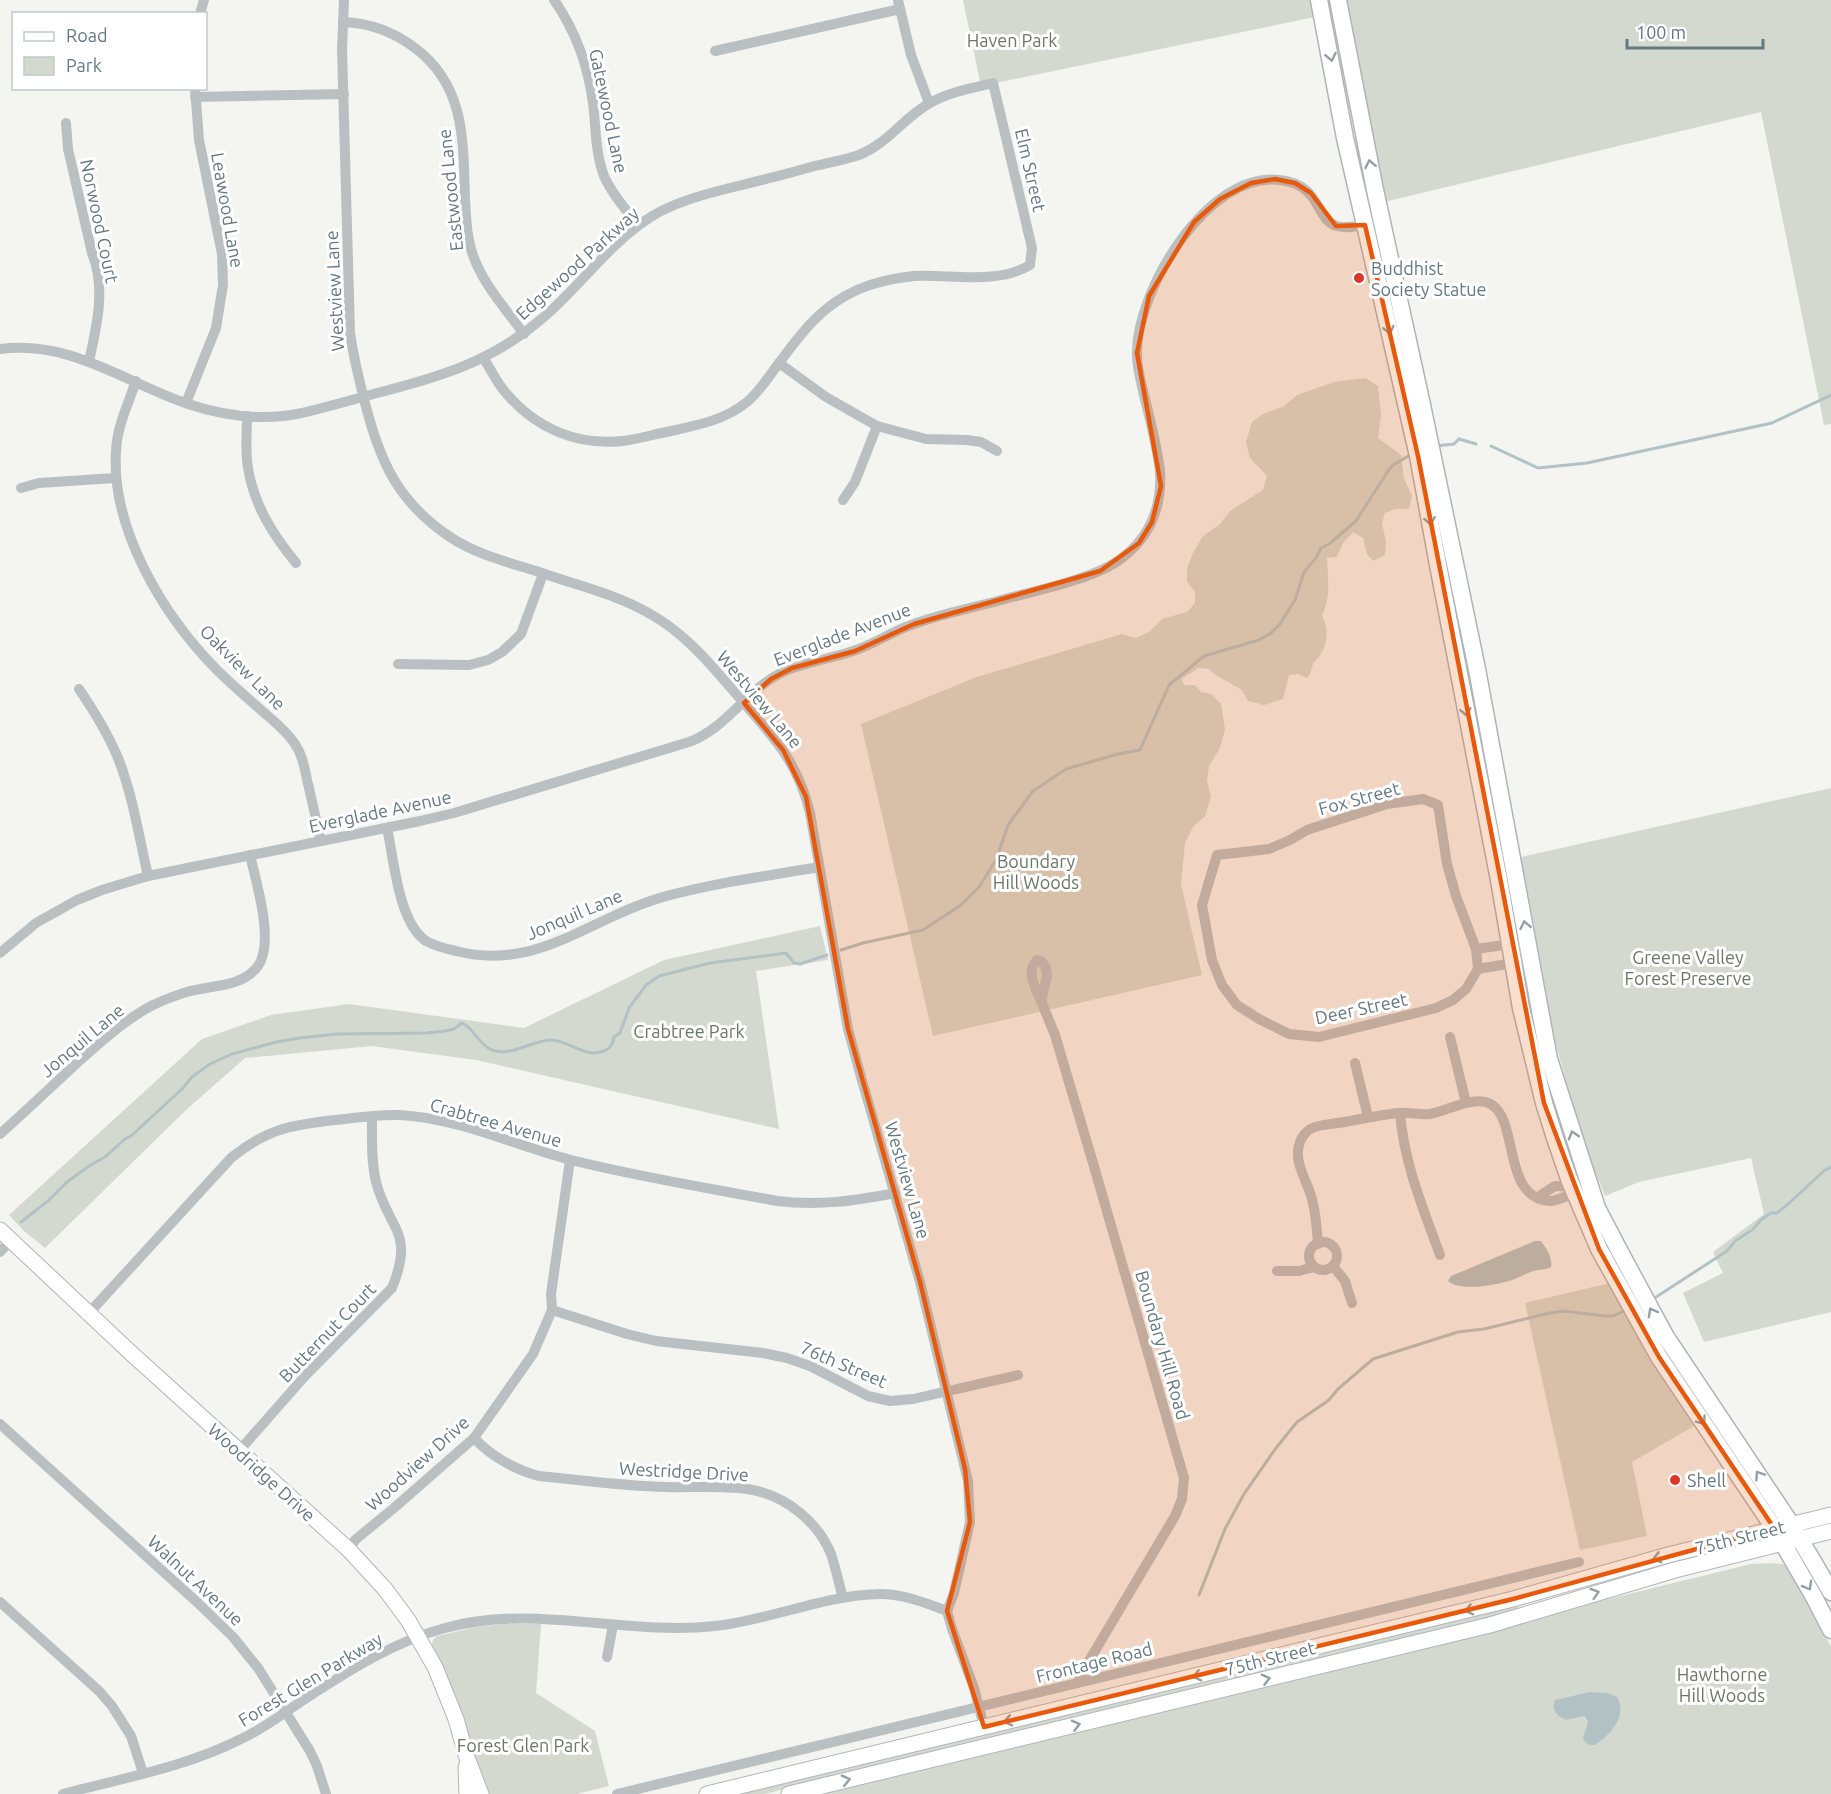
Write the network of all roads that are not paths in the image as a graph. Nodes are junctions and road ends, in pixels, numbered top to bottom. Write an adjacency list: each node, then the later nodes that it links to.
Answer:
1 (344, 0): 6 (street, Westview Lane)
2 (554, 0): 14 (street, Gatewood Lane)
3 (1319, 0): 15 (main road, one-way to 15)
4 (1338, 0): 13 (main road, one-way to 4)
5 (899, 4): 7 (street); 11 (street)
6 (343, 22): 10 (street, Westview Lane); 16 (street, Eastwood Lane)
7 (715, 51)
8 (993, 83): 11 (street, Edgewood Parkway); 20 (street, Elm Street)
9 (195, 93): 10 (street); 23 (street, Leawood Lane)
10 (344, 94): 22 (street, Westview Lane)
11 (929, 103): 14 (street, Edgewood Parkway)
12 (66, 123): 19 (street, Norwood Court)
13 (1382, 221): 15 (street, Everglade Avenue); 43 (main road, one-way to 13)
14 (638, 225): 16 (street, Edgewood Parkway)
15 (1365, 225): 34 (street, Everglade Avenue); 41 (main road, one-way to 41)
16 (524, 334): 18 (street, Edgewood Parkway)
17 (0, 350): 19 (street, Edgewood Parkway)
18 (484, 359): 20 (street); 22 (street, Edgewood Parkway)
19 (89, 361): 21 (street, Edgewood Parkway)
20 (779, 363): 25 (street)
21 (136, 381): 23 (street, Edgewood Parkway); 27 (street, Oakview Lane)
22 (363, 397): 24 (street, Edgewood Parkway); 31 (street, Westview Lane)
23 (186, 403): 24 (street, Edgewood Parkway)
24 (247, 416): 30 (street)
25 (877, 426): 26 (street); 29 (street)
26 (997, 450)
27 (115, 478): 28 (street); 36 (street, Oakview Lane)
28 (21, 488)
29 (843, 500)
30 (296, 563)
31 (543, 574): 32 (street); 34 (street, Westview Lane)
32 (398, 664)
33 (79, 689): 40 (street)
34 (744, 703): 35 (street, Everglade Avenue); 39 (street, Westview Lane)
35 (387, 828): 36 (street, Everglade Avenue); 39 (street, Jonquil Lane)
36 (321, 841): 37 (street, Everglade Avenue)
37 (250, 855): 40 (street, Everglade Avenue); 54 (street, Jonquil Lane)
38 (1217, 855): 42 (street, Fox Street); 46 (street, Deer Street)
39 (819, 867): 57 (street, Westview Lane)
40 (148, 876): 44 (street, Everglade Avenue)
41 (1510, 944): 42 (street); 43 (street); 45 (main road)
42 (1476, 949): 46 (street)
43 (1531, 952): 45 (street); 73 (main road, one-way to 43)
44 (0, 953)
45 (1514, 963): 46 (street); 56 (main road)
46 (1478, 969)
47 (1041, 1001): 88 (street, Boundary Hill Road)
48 (1450, 1037): 50 (street)
49 (1355, 1063): 53 (street)
50 (1466, 1103): 51 (street); 56 (street)
51 (1400, 1113): 53 (street); 60 (street)
52 (372, 1117): 55 (street, Crabtree Avenue); 66 (street, Crabtree Avenue); 71 (street, Butternut Court)
53 (1368, 1118): 59 (street)
54 (0, 1134)
55 (570, 1160): 57 (street, Crabtree Avenue); 65 (street, Woodview Drive)
56 (1573, 1187): 74 (main road, one-way to 74)
57 (894, 1193): 68 (street, Westview Lane)
58 (3, 1241): 66 (main road, Woodridge Drive)
59 (1318, 1244): 61 (street); 62 (street)
60 (1440, 1255)
61 (1314, 1266): 62 (street); 63 (street)
62 (1334, 1266): 64 (street)
63 (1277, 1271)
64 (1352, 1303)
65 (552, 1310): 68 (street, 76th Street); 70 (street, Woodview Drive)
66 (89, 1313): 71 (main road, Woodridge Drive)
67 (1018, 1374): 68 (street, 76th Street)
68 (947, 1390): 83 (street, Westview Lane)
69 (0, 1424): 90 (street, Walnut Avenue)
70 (474, 1438): 78 (street, Woodview Drive); 81 (street, Westridge Drive)
71 (239, 1451): 78 (main road, Woodridge Drive)
72 (1831, 1515): 73 (main road, 75th Street)
73 (1791, 1524): 74 (main road, 75th Street); 76 (main road)
74 (1774, 1528): 77 (main road); 91 (main road, 75th Street, one-way to 91)
75 (1831, 1531): 76 (main road, 75th Street)
76 (1801, 1539): 77 (main road, 75th Street); 80 (main road)
77 (1783, 1544): 85 (main road, one-way to 85); 100 (main road, 75th Street, one-way to 77)
78 (349, 1550): 86 (main road, Woodridge Drive)
79 (1579, 1562): 88 (street, Frontage Road)
80 (1831, 1592)
81 (843, 1598): 83 (street, Forest Glen Parkway); 84 (street, Forest Glen Parkway)
82 (0, 1602): 93 (street)
83 (947, 1611): 89 (street)
84 (613, 1625): 86 (street, Forest Glen Parkway); 87 (street)
85 (1831, 1629)
86 (418, 1637): 90 (street, Forest Glen Parkway); 92 (main road, Woodridge Drive)
87 (607, 1657)
88 (1078, 1682): 89 (street, Frontage Road)
89 (979, 1707): 91 (street); 98 (street, Frontage Road)
90 (285, 1712): 93 (street, Forest Glen Parkway); 95 (street, Walnut Avenue)
91 (984, 1727): 99 (main road, 75th Street)
92 (466, 1755): 96 (main road, Woodridge Drive); 97 (main road, Woodridge Drive)
93 (143, 1773): 94 (street, Forest Glen Parkway)
94 (63, 1794)
95 (326, 1794)
96 (467, 1794)
97 (481, 1794)
98 (617, 1794)
99 (706, 1794)
100 (789, 1794)

